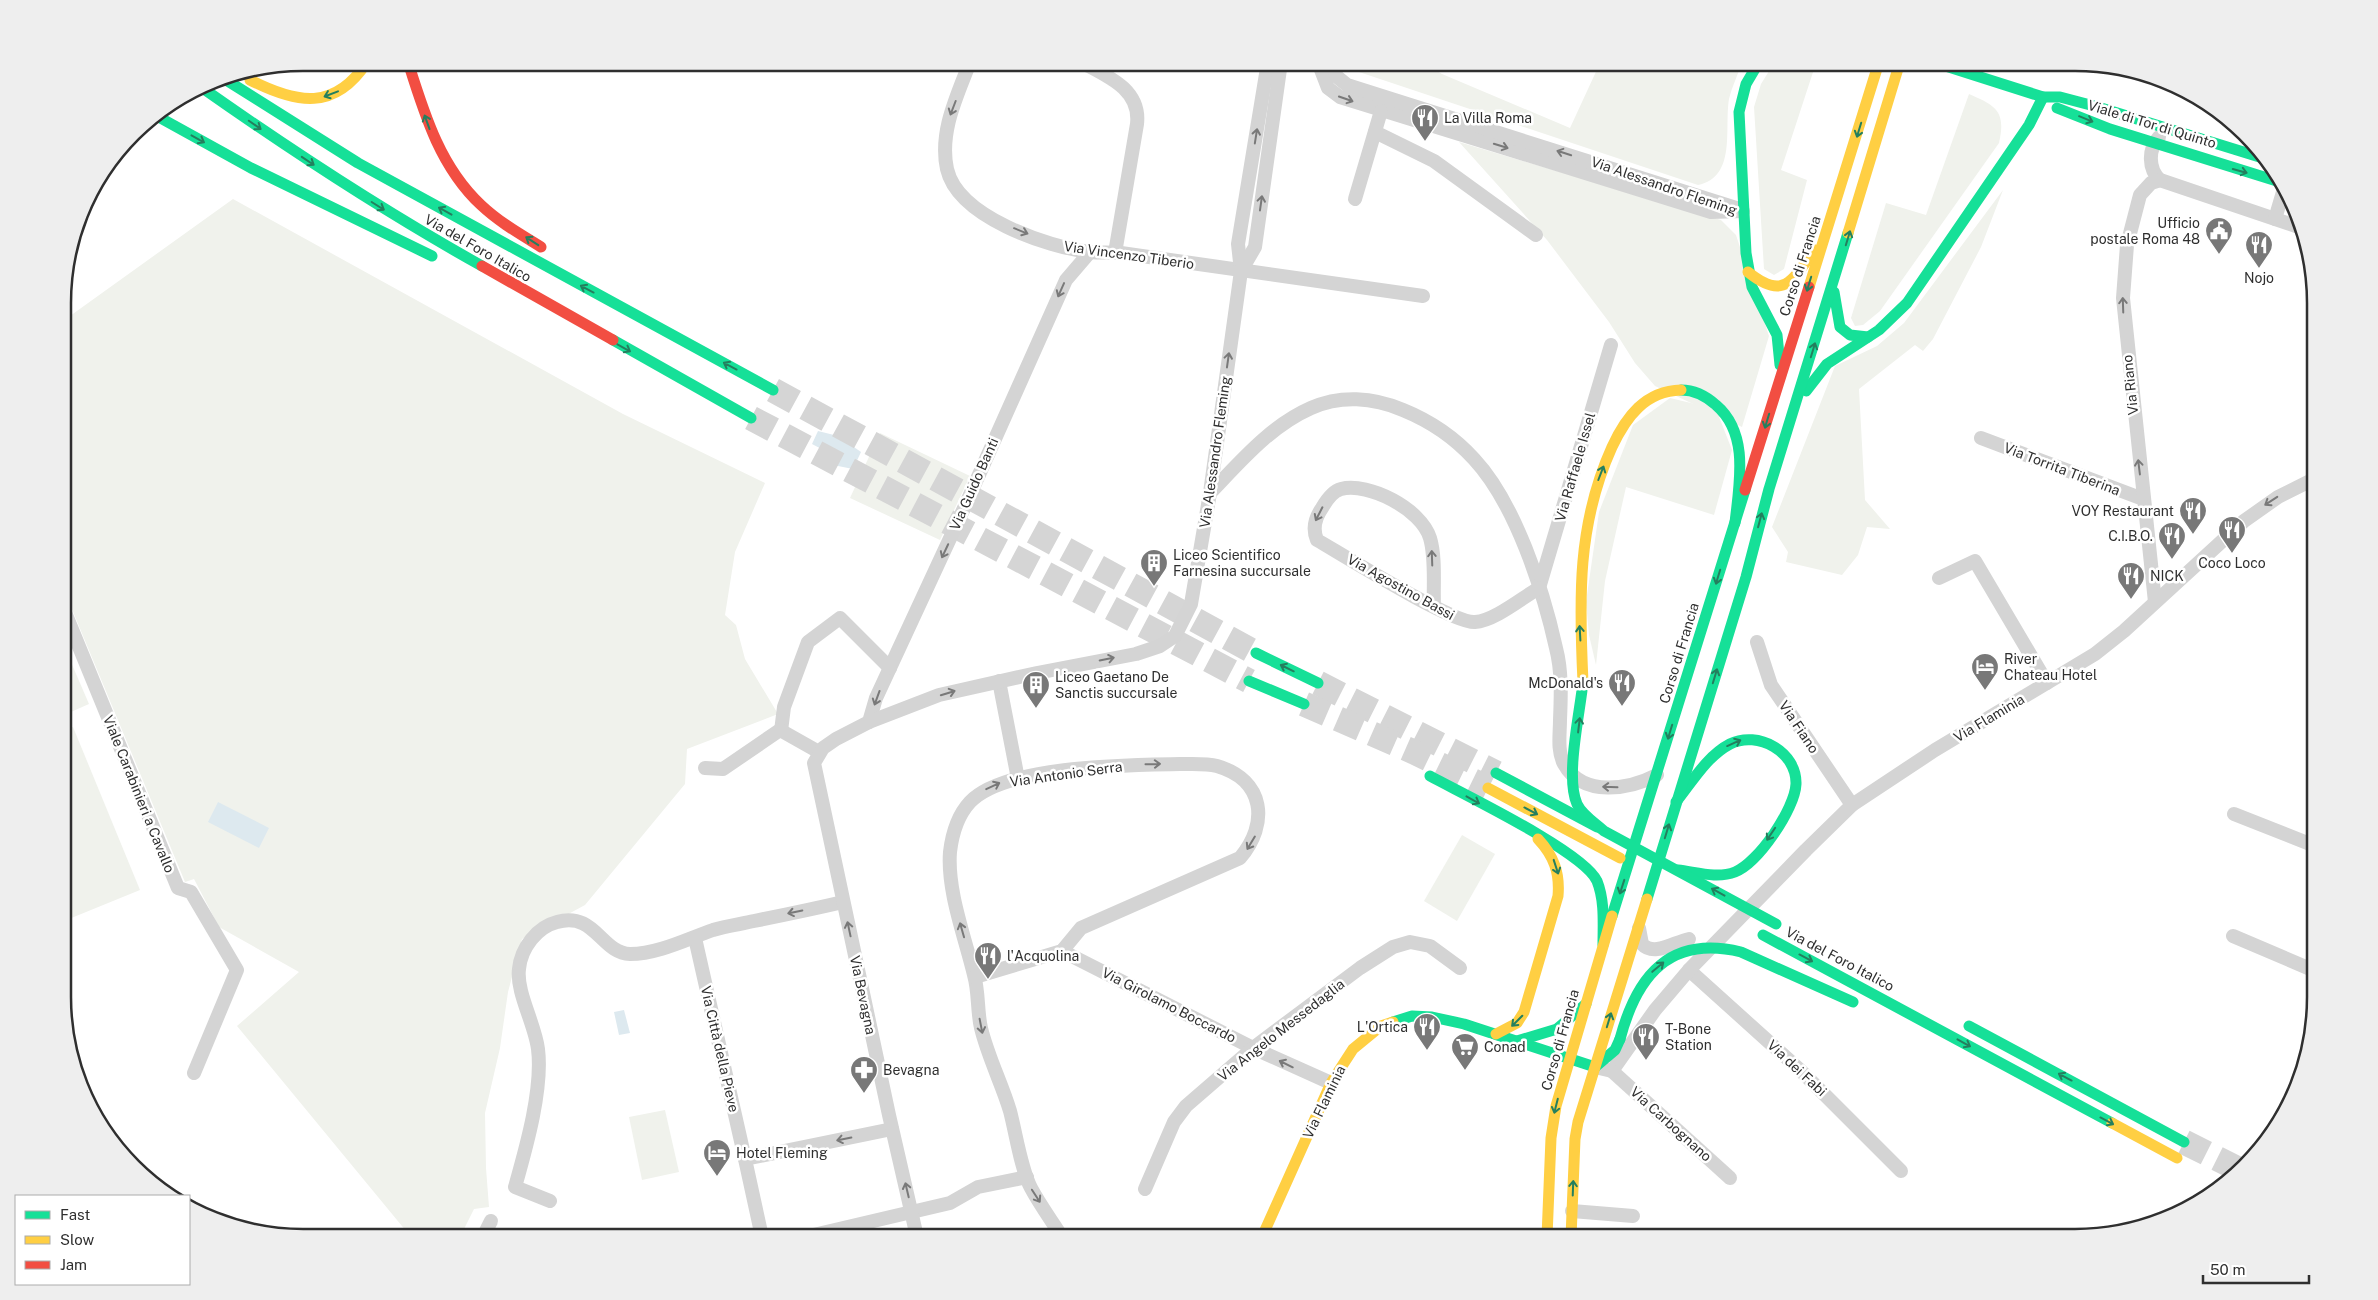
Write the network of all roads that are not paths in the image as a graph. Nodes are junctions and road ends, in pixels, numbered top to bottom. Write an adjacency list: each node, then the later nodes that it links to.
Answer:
1 (362, 71): 13 (main road, one-way to 13)
2 (411, 71): 34 (main road, one-way to 2)
3 (967, 71): 32 (street, Via Vincenzo Tiberio, one-way to 32)
4 (1098, 71): 33 (street)
5 (1267, 71): 36 (street, Via Alessandro Fleming, one-way to 5)
6 (1280, 71): 36 (street, Via Alessandro Fleming, one-way to 6)
7 (1321, 71): 17 (street, Via Alessandro Fleming, one-way to 17)
8 (1334, 71): 27 (street, Via Alessandro Fleming, one-way to 8)
9 (1754, 71): 27 (main road)
10 (1877, 71): 31 (main road, Corso di Francia, one-way to 31)
11 (1897, 71): 40 (main road, one-way to 11)
12 (1961, 71): 16 (main road, Viale di Tor di Quinto)
13 (247, 78)
14 (231, 83): 45 (main road, Via del Foro Italico, one-way to 14)
15 (208, 92): 42 (main road, Via del Foro Italico, one-way to 42)
16 (2043, 97): 20 (main road, Viale di Tor di Quinto, one-way to 20); 21 (main road, Viale di Tor di Quinto); 43 (main road)
17 (1381, 110): 19 (street); 27 (street, Via Alessandro Fleming, one-way to 27)
18 (162, 119): 35 (main road, one-way to 35)
19 (1375, 132): 26 (street); 30 (street)
20 (2155, 144): 22 (street, Viale di Tor di Quinto); 23 (main road, Viale di Tor di Quinto, one-way to 23); 24 (street, Viale di Tor di Quinto)
21 (2253, 155)
22 (2257, 159)
23 (2271, 179)
24 (2160, 180): 28 (street); 53 (street, Via Riano, one-way to 24)
25 (2281, 197): 28 (street)
26 (1355, 199)
27 (1743, 211): 38 (main road)
28 (2275, 219): 29 (street)
29 (2293, 225)
30 (1536, 234)
31 (1824, 238): 38 (main road); 46 (main road, Corso di Francia, one-way to 46)
32 (1090, 252): 33 (street, Via Vincenzo Tiberio); 62 (street, Via Guido Banti, one-way to 62)
33 (1115, 253): 36 (street, Via Vincenzo Tiberio)
34 (552, 254)
35 (440, 260)
36 (1241, 271): 41 (street, Via Vincenzo Tiberio); 52 (street, Via Alessandro Fleming, one-way to 36)
37 (583, 272): 45 (main road)
38 (1748, 272): 46 (main road)
39 (476, 276): 42 (main road)
40 (1834, 284): 43 (main road); 48 (main road, one-way to 40)
41 (1423, 296)
42 (601, 335): 49 (main road, Via del Foro Italico, one-way to 49)
43 (1868, 337): 48 (main road)
44 (1611, 345): 56 (street, Via Raffaele Issel)
45 (705, 353): 47 (main road, Via del Foro Italico, one-way to 45)
46 (1781, 375): 54 (main road, Corso di Francia, one-way to 54)
47 (773, 390)
48 (1793, 413): 77 (main road, one-way to 48)
49 (751, 418)
50 (1981, 438): 53 (street, Via Torrita Tiberina)
51 (2307, 482): 57 (street, Via Flaminia, one-way to 57)
52 (1210, 493): 56 (street); 63 (street, Via Alessandro Fleming, one-way to 52)
53 (2143, 499): 57 (street, Via Riano)
54 (1735, 523): 73 (main road, Corso di Francia, one-way to 73); 81 (main road, one-way to 54, bridge)
55 (1939, 578): 66 (street)
56 (1539, 588): 58 (street, Via Agostino Bassi); 73 (street, one-way to 56)
57 (2154, 602): 66 (street, Via Flaminia)
58 (1434, 607): 58 (street, Via Agostino Bassi, one-way to 58)
59 (71, 627): 107 (street, Viale Carabinieri a Cavallo)
60 (1757, 642): 78 (street, Via Fiano)
61 (1256, 652): 65 (main road, one-way to 61)
62 (890, 668): 68 (street, Via Guido Banti, one-way to 68); 69 (street)
63 (999, 681): 68 (street, one-way to 63); 75 (street)
64 (1249, 681): 67 (main road)
65 (1318, 683)
66 (2047, 683): 78 (street, Via Flaminia)
67 (1304, 704)
68 (869, 722): 70 (street)
69 (781, 731): 70 (street); 71 (street)
70 (819, 752): 85 (street, Via Bevagna)
71 (705, 768)
72 (1496, 773): 81 (main road, Via del Foro Italico, bridge)
73 (1657, 775): 92 (main road, Corso di Francia, one-way to 92)
74 (1430, 776): 80 (main road, one-way to 80)
75 (1018, 779): 93 (street, Via Antonio Serra, one-way to 93); 97 (street, Via Antonio Serra, one-way to 75)
76 (1488, 788): 84 (main road, one-way to 84, bridge)
77 (1676, 802): 83 (main road, one-way to 83); 87 (main road, one-way to 77)
78 (1852, 805): 89 (street, Via Flaminia)
79 (2234, 814): 82 (street)
80 (1527, 829): 92 (main road); 100 (main road, one-way to 100)
81 (1604, 831): 83 (main road, Via del Foro Italico, bridge)
82 (2307, 843)
83 (1678, 870): 88 (main road, Via del Foro Italico, one-way to 83, bridge)
84 (1667, 882)
85 (843, 902): 91 (street, one-way to 91); 109 (street, Via Bevagna, one-way to 85)
86 (1728, 916): 101 (main road, Via del Foro Italico, one-way to 101)
87 (1639, 924): 89 (street); 105 (main road, one-way to 87)
88 (1780, 926)
89 (1722, 935): 96 (street, Via Flaminia)
90 (2233, 936): 95 (street)
91 (695, 938): 112 (street, Via Città della Pieve); 117 (street)
92 (1603, 945): 98 (main road, Corso di Francia)
93 (1062, 951): 97 (street); 103 (street, Via Girolamo Boccardo)
94 (1460, 968): 103 (street, Via Angelo Messedaglia)
95 (2307, 968)
96 (1689, 970): 106 (street, Via Flaminia); 113 (street, Via dei Fabi)
97 (975, 977): 114 (street, Via Antonio Serra, one-way to 114)
98 (1586, 1004): 102 (main road); 104 (main road, Corso di Francia)
99 (1956, 1020): 110 (main road, one-way to 99)
100 (1496, 1034): 102 (main road, Via Flaminia); 108 (main road, Via Flaminia)
101 (1948, 1034): 105 (main road, one-way to 101, bridge); 111 (main road, Via del Foro Italico, one-way to 111)
102 (1517, 1041): 104 (main road, Via Flaminia)
103 (1253, 1048): 108 (street, Via Girolamo Boccardo, one-way to 103); 116 (street, Via Angelo Messedaglia)
104 (1570, 1060): 105 (main road, Via Flaminia); 128 (main road, Corso di Francia, one-way to 128)
105 (1595, 1067): 106 (street, Via Flaminia); 118 (main road, one-way to 105)
106 (1612, 1071): 115 (street, Via Carbognano)
107 (194, 1074)
108 (1331, 1083): 127 (main road, Via Flaminia)
109 (892, 1129): 112 (street, one-way to 112); 119 (street, Via Bevagna, one-way to 109)
110 (2184, 1142)
111 (2177, 1158)
112 (745, 1159): 123 (street, Via Città della Pieve)
113 (1901, 1171)
114 (1027, 1177): 119 (street); 126 (street, Via Antonio Serra, one-way to 126)
115 (1730, 1178)
116 (1145, 1189)
117 (550, 1201)
118 (1572, 1212): 120 (street); 129 (main road)
119 (912, 1213): 124 (street); 125 (street, Via Bevagna)
120 (1633, 1216)
121 (491, 1221): 122 (street)
122 (487, 1229)
123 (760, 1229)
124 (841, 1229)
125 (916, 1229)
126 (1057, 1229)
127 (1266, 1229)
128 (1547, 1229)
129 (1571, 1229)

